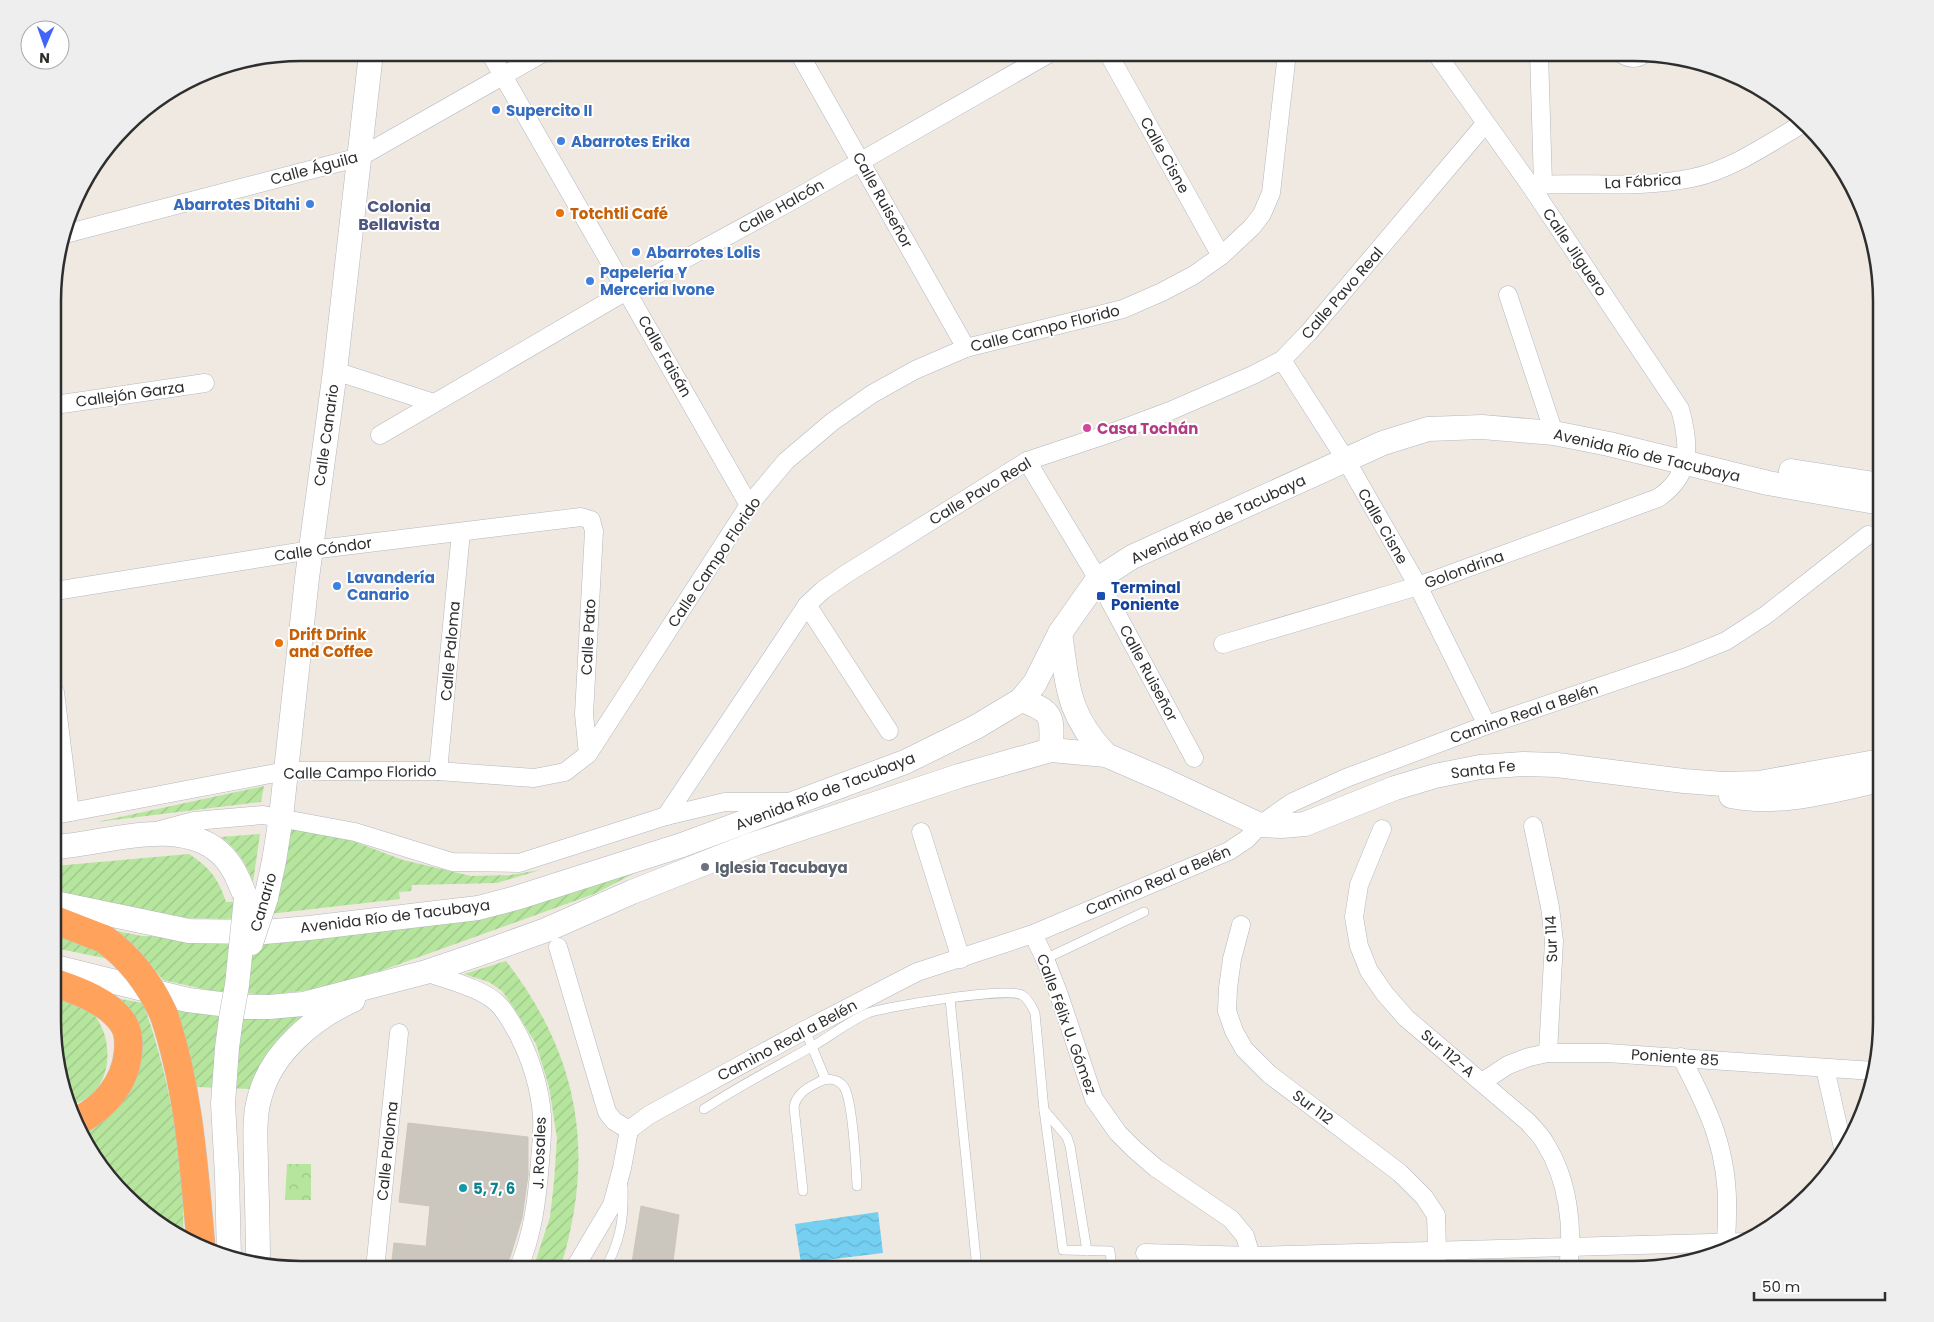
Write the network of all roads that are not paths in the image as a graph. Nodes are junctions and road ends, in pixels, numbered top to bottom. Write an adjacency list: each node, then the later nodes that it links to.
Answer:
1 (371, 61): 13 (main road, Calle Canario)
2 (495, 61): 10 (street, Calle Faisán)
3 (529, 61): 10 (street, Calle Águila)
4 (804, 61): 14 (street, Calle Ruiseñor)
5 (1036, 61): 14 (street, Calle Halcón)
6 (1112, 61): 17 (street, Calle Cisne)
7 (1286, 61): 17 (street, Calle Campo Florido)
8 (1442, 61): 11 (street, Calle Jilguero)
9 (1539, 61): 15 (street)
10 (504, 75): 13 (street, Calle Águila); 18 (street, Calle Faisán)
11 (1486, 124): 15 (street, Calle Jilguero); 21 (street, Calle Pavo Real)
12 (1797, 127): 15 (street, La Fábrica)
13 (360, 157): 16 (street, Calle Águila); 22 (main road, Calle Canario)
14 (861, 161): 18 (street, Calle Halcón); 20 (street, Calle Ruiseñor)
15 (1537, 185): 30 (street, Calle Jilguero)
16 (71, 232)
17 (1221, 256): 20 (street, Calle Campo Florido)
18 (628, 290): 24 (street, Calle Halcón); 33 (street, Calle Faisán)
19 (1508, 295): 26 (street)
20 (966, 348): 33 (street, Calle Campo Florido)
21 (1282, 360): 28 (street, Calle Pavo Real); 29 (street, Calle Cisne)
22 (335, 371): 24 (street); 37 (main road, Calle Canario)
23 (205, 383): 25 (street, Callejón Garza)
24 (434, 403): 27 (street, Calle Halcón)
25 (61, 404)
26 (1554, 433): 29 (main road, Avenida Río de Tacubaya); 30 (main road, Avenida Río de Tacubaya)
27 (380, 435)
28 (1027, 460): 38 (street, Calle Ruiseñor); 41 (street, Calle Pavo Real)
29 (1346, 460): 38 (main road, Avenida Río de Tacubaya); 39 (street, Calle Cisne)
30 (1685, 462): 31 (main road); 32 (main road, Avenida Río de Tacubaya); 39 (street, Golondrina)
31 (1873, 484)
32 (1873, 502)
33 (749, 505): 48 (street, Calle Campo Florido)
34 (591, 520): 35 (street, Calle Cóndor); 48 (street, Calle Pato)
35 (461, 532): 37 (street, Calle Cóndor); 53 (street, Calle Paloma)
36 (1868, 535): 45 (street, Camino Real a Belén)
37 (310, 550): 40 (street, Calle Cóndor); 52 (main road, Calle Canario)
38 (1098, 579): 42 (main road, Avenida Río de Tacubaya); 50 (street, Calle Ruiseñor)
39 (1418, 586): 43 (street, Golondrina); 45 (street, Calle Cisne)
40 (61, 590)
41 (807, 605): 46 (street); 59 (street, Calle Pavo Real)
42 (1060, 633): 44 (main road, Avenida Río de Tacubaya); 49 (main road)
43 (1223, 644)
44 (1022, 700): 47 (main road); 57 (main road, Avenida Río de Tacubaya)
45 (1487, 725): 61 (street, Camino Real a Belén)
46 (889, 731)
47 (1051, 750): 49 (main road, Avenida Río de Tacubaya); 77 (main road, Avenida Río de Tacubaya)
48 (588, 754): 53 (street, Calle Campo Florido)
49 (1106, 756): 61 (main road, Santa Fe)
50 (1194, 758)
51 (1873, 762): 54 (main road, Santa Fe)
52 (286, 771): 53 (street, Calle Campo Florido); 58 (street, Calle Campo Florido); 60 (main road, Calle Canario)
53 (438, 771)
54 (1684, 781): 55 (main road); 61 (main road, Santa Fe)
55 (1873, 781)
56 (61, 783): 58 (street)
57 (797, 802): 59 (street); 68 (main road, Avenida Río de Tacubaya)
58 (63, 813)
59 (666, 816): 60 (street)
60 (281, 817): 65 (street); 67 (main road, Canario)
61 (1260, 825): 72 (street, Camino Real a Belén)
62 (1533, 826): 84 (street, Sur 114)
63 (1382, 829): 89 (street, Sur 112-A)
64 (921, 832): 74 (street)
65 (147, 834): 66 (main road); 67 (main road)
66 (61, 847)
67 (256, 898): 102 (main road, Canario, bridge)
68 (61, 904)
69 (1144, 912): 75 (lane)
70 (61, 922): 98 (highway, bridge)
71 (1241, 924): 104 (street, Sur 112)
72 (1033, 934): 74 (street, Camino Real a Belén); 75 (street, Calle Félix U. Gómez)
73 (558, 947): 93 (street)
74 (961, 959): 81 (street, Camino Real a Belén)
75 (1045, 959): 114 (street, Calle Félix U. Gómez)
76 (61, 969): 78 (main road, Avenida Río de Tacubaya)
77 (426, 972): 78 (main road, Avenida Río de Tacubaya); 108 (street, J. Rosales)
78 (396, 980): 106 (main road)
79 (61, 985): 92 (highway)
80 (950, 999): 83 (lane); 91 (lane); 111 (lane)
81 (805, 1030): 83 (lane); 93 (street, Camino Real a Belén)
82 (399, 1033): 107 (street, Calle Paloma)
83 (813, 1046): 88 (lane); 90 (lane)
84 (1548, 1054): 85 (street, Poniente 85); 89 (street, Poniente 85)
85 (1681, 1057): 86 (street, Poniente 85); 99 (street)
86 (1825, 1068): 87 (street, Poniente 85); 94 (street)
87 (1868, 1070)
88 (825, 1078): 96 (lane); 97 (lane)
89 (1482, 1082): 101 (street, Sur 112-A)
90 (704, 1109)
91 (1044, 1110): 103 (lane); 103 (lane)
92 (82, 1118)
93 (629, 1130): 95 (street)
94 (1841, 1140)
95 (622, 1168): 109 (street); 110 (lane)
96 (856, 1186)
97 (803, 1191)
98 (199, 1237)
99 (1725, 1242)
100 (1715, 1246): 101 (street)
101 (1571, 1247): 104 (street); 117 (street, Sur 112-A)
102 (229, 1250)
103 (1086, 1250): 112 (lane)
104 (1437, 1250): 115 (street); 116 (street, Sur 112)
105 (1145, 1253): 113 (street)
106 (258, 1257)
107 (376, 1261)
108 (521, 1261)
109 (579, 1261)
110 (609, 1261)
111 (976, 1261)
112 (1111, 1261)
113 (1228, 1261)
114 (1249, 1261)
115 (1278, 1261)
116 (1435, 1261)
117 (1569, 1261)

